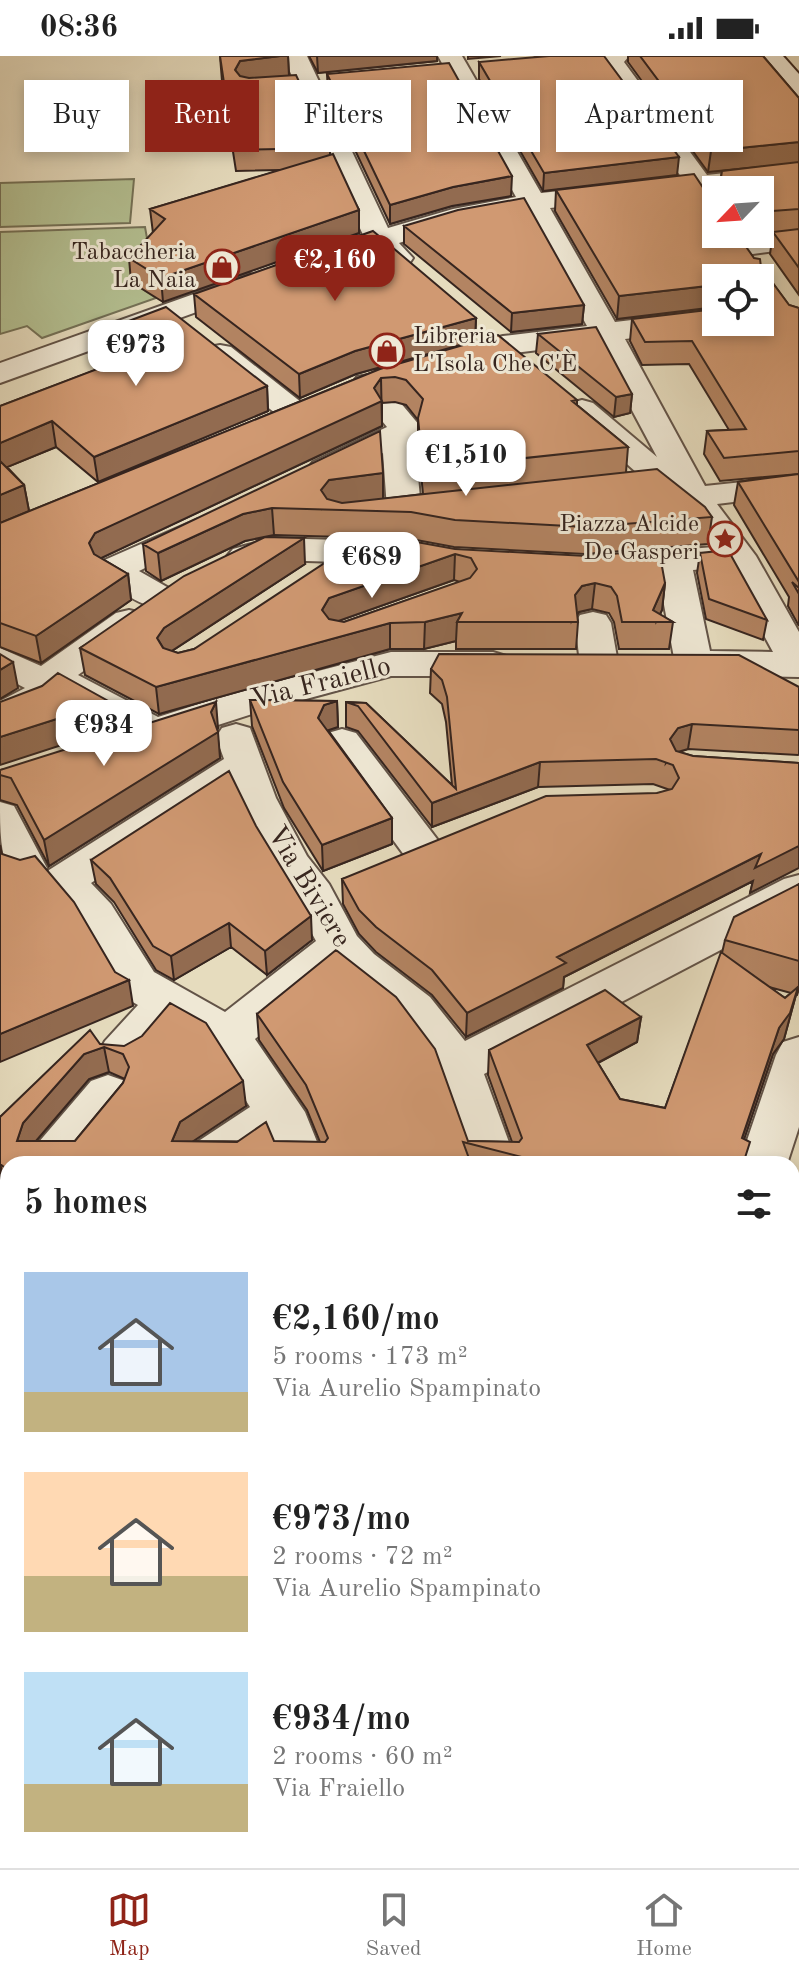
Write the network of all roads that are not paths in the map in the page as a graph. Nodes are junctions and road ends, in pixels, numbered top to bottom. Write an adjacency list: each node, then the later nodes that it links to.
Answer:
1 (295, 56): 9 (street)
2 (608, 56): 3 (street); 6 (street); 14 (street)
3 (617, 56)
4 (770, 56): 10 (street)
5 (454, 63): 7 (street); 8 (street); 16 (street)
6 (518, 65)
7 (488, 68)
8 (428, 73)
9 (306, 80)
10 (799, 90)
11 (339, 152): 17 (street)
12 (799, 173): 13 (street)
13 (774, 179)
14 (702, 186)
15 (702, 194): 16 (street)
16 (532, 202): 17 (street); 23 (street)
17 (379, 239): 20 (street); 22 (street)
18 (774, 240): 19 (street)
19 (799, 240)
20 (422, 278)
21 (702, 321): 23 (street)
22 (187, 328): 25 (street); 27 (street)
23 (605, 332): 24 (street); 29 (street)
24 (491, 335): 26 (street); 31 (street)
25 (0, 374)
26 (398, 375): 27 (street); 30 (street)
27 (317, 404): 28 (street)
28 (260, 427)
29 (660, 429): 31 (street); 34 (street)
30 (402, 432): 32 (street); 35 (street)
31 (608, 432): 34 (street)
32 (292, 484)
33 (793, 485): 34 (street)
34 (670, 488): 39 (street)
35 (404, 509)
36 (223, 517): 40 (street)
37 (352, 552): 38 (street); 40 (street); 41 (street)
38 (439, 558)
39 (707, 559): 46 (street); 46 (street); 47 (street)
40 (187, 585): 42 (street)
41 (300, 587)
42 (120, 627): 43 (street); 48 (street)
43 (157, 650)
44 (0, 660): 48 (street)
45 (521, 663): 49 (street, Via Fraiello)
46 (631, 663): 47 (street)
47 (799, 664)
48 (52, 681): 50 (street); 51 (street)
49 (226, 698): 51 (street, Via Fraiello); 54 (street, Via Biviere)
50 (0, 716)
51 (156, 732): 53 (street, Via Fraiello)
52 (342, 742): 58 (street)
53 (115, 745)
54 (245, 764): 58 (street, Via Biviere); 60 (street)
55 (0, 816): 56 (street)
56 (26, 868)
57 (799, 890): 63 (street)
58 (314, 895): 59 (street, Via Biviere)
59 (340, 946): 61 (street); 63 (street, Via Biviere)
60 (168, 1001): 61 (street); 65 (street)
61 (228, 1035): 64 (street)
62 (799, 1055): 69 (street)
63 (458, 1066): 68 (street, Via Biviere)
64 (279, 1113): 66 (street); 67 (street)
65 (55, 1156)
66 (214, 1156)
67 (298, 1156)
68 (490, 1156)
69 (766, 1156)

